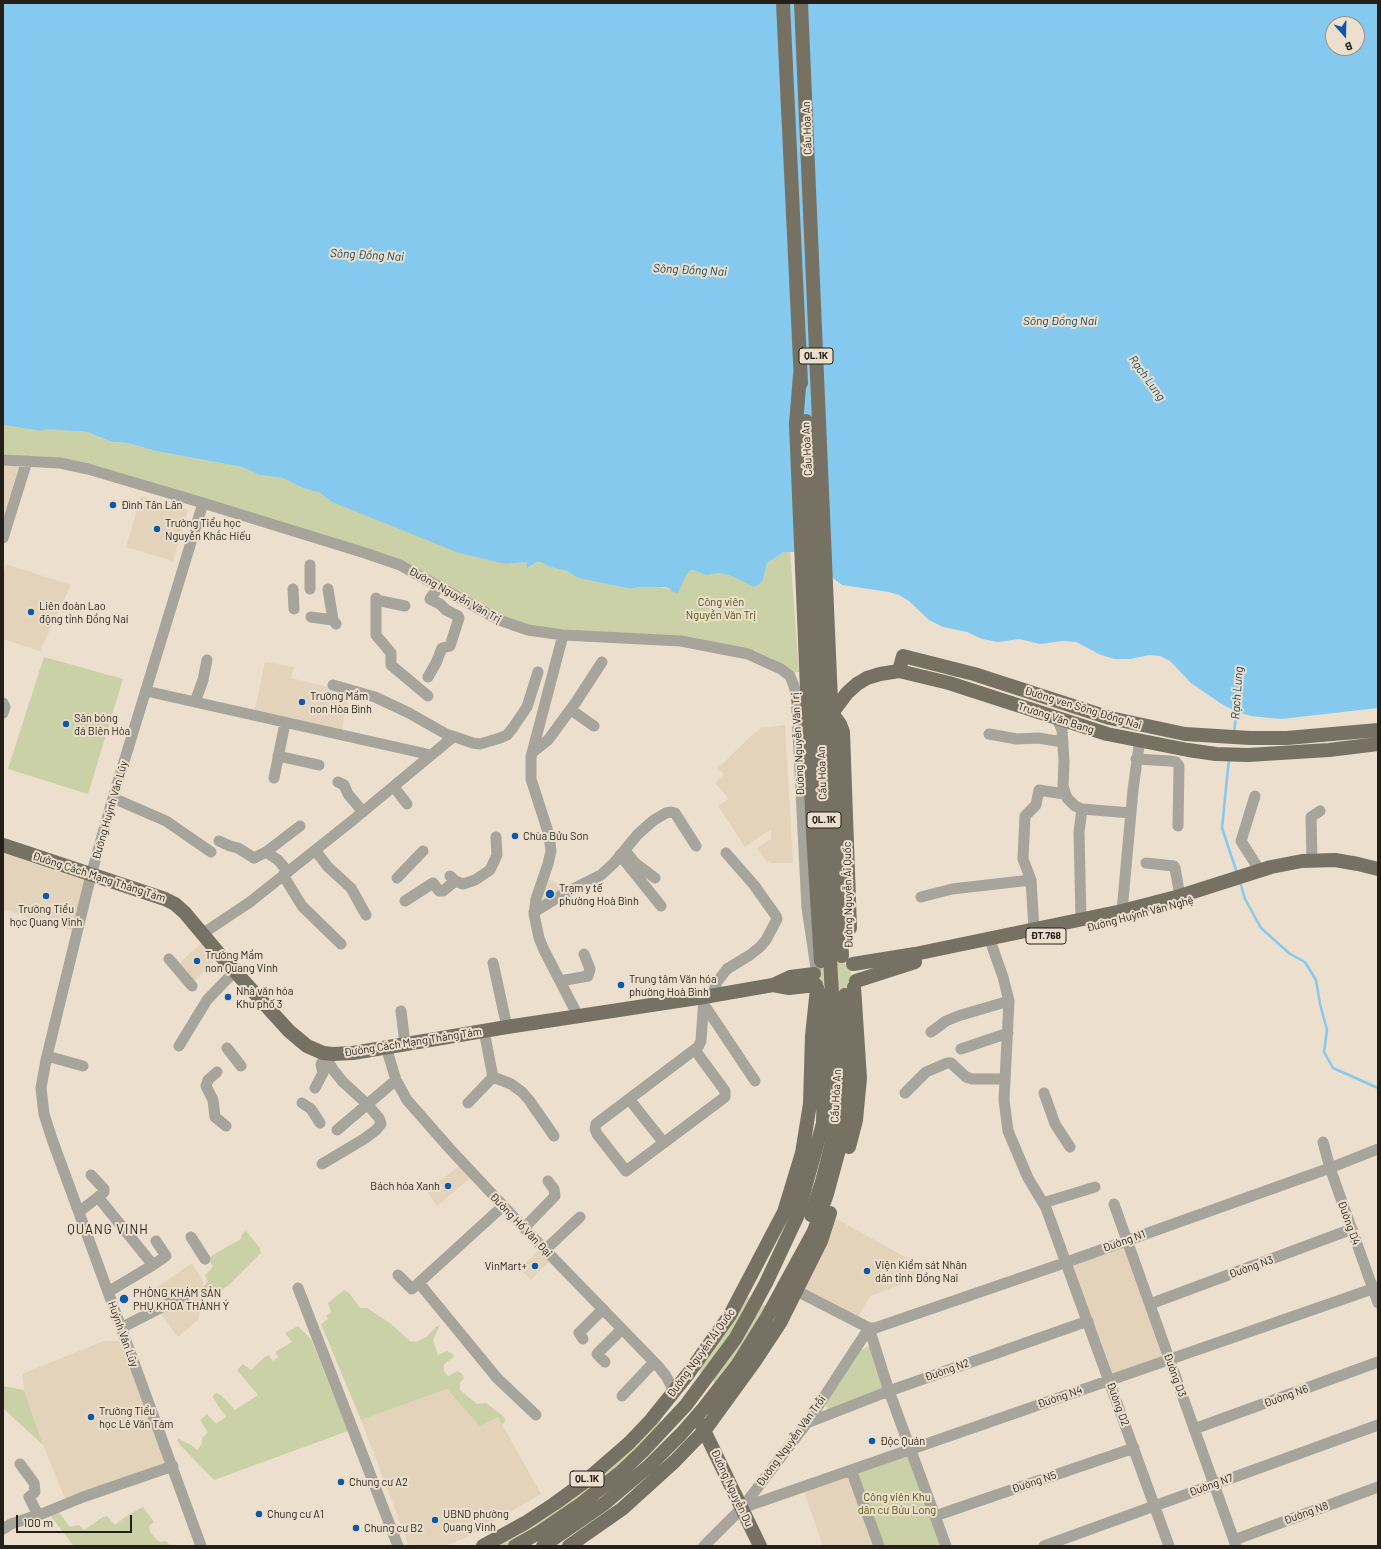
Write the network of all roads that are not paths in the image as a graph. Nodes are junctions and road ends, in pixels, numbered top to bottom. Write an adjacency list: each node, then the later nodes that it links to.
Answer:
1 (783, 3): 3 (main road, Cầu Hóa An / QL.1K)
2 (801, 3): 29 (main road, Cầu Hóa An / QL.1K)
3 (800, 375): 58 (main road, Cầu Hóa An / QL.1K); 154 (main road, Cầu Hóa An / QL.1K, bridge)
4 (3, 460): 5 (street, Đường Nguyễn Văn Trị)
5 (27, 461): 6 (street, Đường Nguyễn Văn Trị); 7 (street)
6 (203, 502): 9 (street, Đường Nguyễn Văn Trị); 23 (street, Đường Huỳnh Văn Lũy)
7 (3, 538)
8 (310, 565): 11 (street)
9 (438, 586): 16 (street, Đường Nguyễn Văn Trị); 21 (street)
10 (293, 589): 14 (street)
11 (310, 589)
12 (328, 589): 15 (street)
13 (405, 606): 24 (street)
14 (294, 609)
15 (311, 617)
16 (563, 635): 40 (street); 90 (street, Đường Nguyễn Văn Trị)
17 (207, 660): 26 (street)
18 (602, 662): 28 (street)
19 (899, 671): 29 (main road); 31 (main road, Trương Văn Bang); 34 (main road, Đường ven Sông Đồng Nai)
20 (538, 672): 37 (street)
21 (428, 677)
22 (333, 685): 37 (street)
23 (146, 691): 26 (street); 50 (street, Đường Huỳnh Văn Lũy)
24 (428, 696)
25 (1013, 700): 31 (street)
26 (195, 702): 32 (street)
27 (3, 703): 30 (street)
28 (571, 710): 33 (street); 40 (street)
29 (832, 711): 80 (main road, Đường Nguyễn Ái Quốc / QL.1K); 97 (main road, Đường Nguyễn Ái Quốc / QL.1K)
30 (3, 714)
31 (1056, 718): 36 (main road, Trương Văn Bang); 38 (street)
32 (285, 722): 41 (street); 42 (street)
33 (594, 726)
34 (1378, 730)
35 (989, 734): 38 (street)
36 (1107, 734): 39 (main road, Trương Văn Bang); 43 (street)
37 (453, 737): 42 (street)
38 (1063, 742): 48 (street)
39 (1378, 744)
40 (533, 752): 87 (street)
41 (278, 756): 44 (street); 45 (street)
42 (431, 756): 47 (street)
43 (1136, 759): 55 (street); 57 (street)
44 (319, 764)
45 (274, 778)
46 (338, 782): 54 (street)
47 (394, 787): 51 (street); 54 (street)
48 (1064, 794): 52 (street); 78 (street)
49 (1255, 796): 72 (street)
50 (113, 798): 65 (street); 74 (street, Đường Huỳnh Văn Lũy)
51 (407, 804)
52 (1082, 809): 55 (street); 89 (street)
53 (1320, 811): 69 (street)
54 (363, 812): 63 (street)
55 (1131, 813): 86 (street)
56 (300, 826): 66 (street)
57 (1178, 826)
58 (813, 834): 81 (main road, Đường Nguyễn Ái Quốc / QL.1K)
59 (496, 837): 84 (street)
60 (219, 841): 66 (street)
61 (3, 845): 74 (main road, Đường Cách Mạng Tháng Tám)
62 (696, 846): 67 (street)
63 (315, 850): 73 (street); 88 (street)
64 (424, 851): 75 (street)
65 (211, 852)
66 (266, 852): 73 (street)
67 (622, 852): 76 (street); 85 (street); 87 (street)
68 (726, 853): 104 (street)
69 (1312, 861): 71 (main road, Đường Huỳnh Văn Nghệ / ĐT.768); 72 (main road, Đường Huỳnh Văn Nghệ / ĐT.768)
70 (1146, 863): 82 (street)
71 (1378, 869)
72 (1260, 871): 79 (main road, Đường Huỳnh Văn Nghệ / ĐT.768)
73 (286, 873): 92 (street); 93 (street)
74 (91, 875): 92 (main road, Đường Cách Mạng Tháng Tám); 119 (street, Đường Huỳnh Văn Lũy)
75 (397, 878)
76 (655, 878)
77 (1378, 878): 79 (main road, Đường Huỳnh Văn Nghệ / ĐT.768)
78 (1031, 880): 83 (street); 91 (street)
79 (1240, 882): 82 (main road, Đường Huỳnh Văn Nghệ / ĐT.768); 94 (main road, Đường Huỳnh Văn Nghệ / ĐT.768)
80 (839, 892): 81 (main road); 97 (main road, Đường Nguyễn Ái Quốc / QL.1K)
81 (816, 894): 90 (main road, Đường Nguyễn Ái Quốc / QL.1K)
82 (1180, 896): 86 (main road, Đường Huỳnh Văn Nghệ / ĐT.768)
83 (921, 897)
84 (405, 901)
85 (660, 906)
86 (1122, 911): 89 (main road, Đường Huỳnh Văn Nghệ / ĐT.768)
87 (534, 912): 101 (street)
88 (366, 915)
89 (1082, 920): 91 (main road, Đường Huỳnh Văn Nghệ / ĐT.768)
90 (813, 922): 100 (main road, Đường Nguyễn Ái Quốc / QL.1K)
91 (1034, 929): 97 (main road, Đường Huỳnh Văn Nghệ / ĐT.768)
92 (202, 934): 99 (main road, Đường Cách Mạng Tháng Tám)
93 (341, 944)
94 (992, 946): 103 (main road, Đường Huỳnh Văn Nghệ / ĐT.768); 105 (street, Đường D2)
95 (584, 954): 101 (street)
96 (169, 959): 102 (street)
97 (848, 960): 100 (main road); 103 (main road)
98 (493, 963): 108 (street)
99 (234, 972): 113 (street); 118 (main road, Đường Cách Mạng Tháng Tám)
100 (818, 978): 103 (main road); 104 (main road, Đường Cách Mạng Tháng Tám); 158 (main road, Đường Nguyễn Ái Quốc / QL.1K); 166 (main road, Đường Nguyễn Ái Quốc / QL.1K)
101 (560, 981): 107 (street)
102 (192, 986)
103 (852, 988): 154 (main road, QL.1K)
104 (706, 999): 107 (main road, Đường Cách Mạng Tháng Tám); 117 (street); 126 (street)
105 (1009, 1001): 110 (street); 111 (street, Đường D2)
106 (401, 1011): 112 (street)
107 (578, 1016): 108 (main road, Đường Cách Mạng Tháng Tám)
108 (507, 1027): 109 (main road, Đường Cách Mạng Tháng Tám)
109 (484, 1031): 112 (main road, Đường Cách Mạng Tháng Tám); 123 (street)
110 (930, 1032)
111 (1008, 1033): 116 (street); 124 (street, Đường D2)
112 (405, 1044): 114 (main road, Đường Cách Mạng Tháng Tám)
113 (179, 1046)
114 (386, 1047): 118 (main road, Đường Cách Mạng Tháng Tám); 125 (street, Đường Hồ Văn Đại)
115 (227, 1048): 121 (street)
116 (961, 1049)
117 (695, 1050): 130 (street); 140 (street)
118 (324, 1055): 127 (street); 133 (street)
119 (47, 1056): 120 (street); 134 (street, Đường Huỳnh Văn Lũy)
120 (83, 1066)
121 (241, 1066)
122 (217, 1072): 136 (street)
123 (493, 1077): 132 (street); 138 (street)
124 (1005, 1079): 128 (street); 149 (street, Đường D2)
125 (396, 1080): 133 (street); 151 (street, Đường Hồ Văn Đại)
126 (754, 1081)
127 (314, 1088)
128 (905, 1093)
129 (1044, 1093): 141 (street)
130 (629, 1098): 140 (street); 140 (street)
131 (302, 1103): 135 (street)
132 (468, 1103)
133 (367, 1104): 137 (street); 143 (street)
134 (47, 1122): 152 (street, Huỳnh Văn Lũy)
135 (320, 1123)
136 (226, 1126)
137 (337, 1130)
138 (554, 1136)
139 (1323, 1142): 144 (street, Đường D4)
140 (664, 1143)
141 (1070, 1148)
142 (1378, 1149): 144 (street, Đường N1)
143 (322, 1164)
144 (1330, 1168): 156 (street, Đường D4); 159 (street, Đường N1)
145 (91, 1175): 148 (street)
146 (548, 1181): 155 (street)
147 (1095, 1187): 149 (street)
148 (98, 1197): 152 (street); 164 (street)
149 (1043, 1203): 163 (street, Đường D2)
150 (1114, 1204): 159 (street, Đường D3)
151 (503, 1206): 155 (street, Đường Hồ Văn Đại); 167 (street)
152 (79, 1212): 173 (street, Huỳnh Văn Lũy)
153 (580, 1217): 161 (street)
154 (813, 1226): 158 (main road, Đường Nguyễn Ái Quốc / QL.1K); 170 (main road, QL.1K); 172 (main road, QL.1K)
155 (524, 1228): 161 (street, Đường Hồ Văn Đại)
156 (1352, 1229): 171 (street, Đường D4); 176 (street, Đường N3)
157 (191, 1237): 162 (street)
158 (786, 1240): 168 (main road, Đường Nguyễn Ái Quốc / QL.1K)
159 (1127, 1240): 163 (street, Đường N1); 176 (street, Đường D3)
160 (156, 1241): 164 (street)
161 (545, 1250): 177 (street, Đường Hồ Văn Đại)
162 (205, 1259)
163 (1066, 1262): 178 (street, Đường D2); 180 (street, Đường N1)
164 (152, 1265): 173 (street)
165 (398, 1275): 167 (street)
166 (750, 1278): 168 (main road); 188 (main road, Đường Nguyễn Ái Quốc / QL.1K)
167 (419, 1283): 192 (street)
168 (766, 1283): 191 (main road, Đường Nguyễn Ái Quốc / QL.1K)
169 (298, 1288): 212 (street)
170 (782, 1288): 172 (main road); 193 (main road, QL.1K)
171 (1376, 1288): 175 (street, Đường D4); 183 (street, Đường N4)
172 (797, 1291): 180 (street); 197 (main road, QL.1K)
173 (108, 1292): 179 (street, Huỳnh Văn Lũy)
174 (187, 1294): 179 (street)
175 (1378, 1303)
176 (1150, 1304): 183 (street, Đường D3)
177 (603, 1309): 181 (street, Đường Hồ Văn Đại); 182 (street)
178 (1088, 1321): 187 (street, Đường D2); 189 (street, Đường N2)
179 (121, 1328): 201 (street, Huỳnh Văn Lũy)
180 (870, 1328): 189 (street); 194 (street, Đường Nguyễn Văn Trỗi)
181 (622, 1329): 184 (street); 185 (street, Đường Hồ Văn Đại)
182 (583, 1339)
183 (1170, 1359): 187 (street, Đường N4); 196 (street, Đường D3)
184 (605, 1362)
185 (654, 1362): 188 (street, Đường Hồ Văn Đại); 190 (street)
186 (1378, 1362): 196 (street, Đường N6)
187 (1109, 1380): 198 (street, Đường D2); 199 (street, Đường N4)
188 (674, 1391): 191 (main road, Đường Nguyễn Du); 213 (main road, Đường Nguyễn Ái Quốc / QL.1K)
189 (889, 1391): 194 (street, Đường N2); 199 (street)
190 (622, 1396)
191 (686, 1405): 193 (main road, Đường Nguyễn Du); 214 (main road, Đường Nguyễn Ái Quốc / QL.1K)
192 (536, 1415)
193 (696, 1417): 197 (main road, Đường Nguyễn Du); 215 (main road, QL.1K)
194 (807, 1423): 206 (street, Đường Nguyễn Văn Trỗi)
195 (1378, 1425): 203 (street, Đường N7)
196 (1194, 1429): 203 (street, Đường D3)
197 (704, 1430): 206 (main road, Đường Nguyễn Du); 216 (main road, QL.1K)
198 (1134, 1448): 205 (street, Đường D2); 208 (street, Đường N5)
199 (911, 1449): 202 (street, Đường N4); 208 (street)
200 (20, 1464): 207 (street)
201 (173, 1466): 207 (street); 211 (street, Huỳnh Văn Lũy)
202 (851, 1470): 206 (street, Đường N4); 219 (street)
203 (1214, 1484): 205 (street, Đường N7); 210 (street, Đường D3)
204 (1378, 1487): 210 (street, Đường N8)
205 (1154, 1506): 221 (street, Đường N7); 222 (street, Đường D2)
206 (742, 1508): 217 (street, Đường Nguyễn Văn Trỗi); 218 (main road, Đường Nguyễn Du)
207 (38, 1515): 209 (street)
208 (935, 1516): 220 (street)
209 (3, 1529)
210 (1235, 1543)
211 (202, 1546)
212 (398, 1546)
213 (482, 1546)
214 (515, 1546)
215 (543, 1546)
216 (569, 1546)
217 (704, 1546)
218 (760, 1546)
219 (879, 1546)
220 (946, 1546)
221 (1044, 1546)
222 (1169, 1546)

